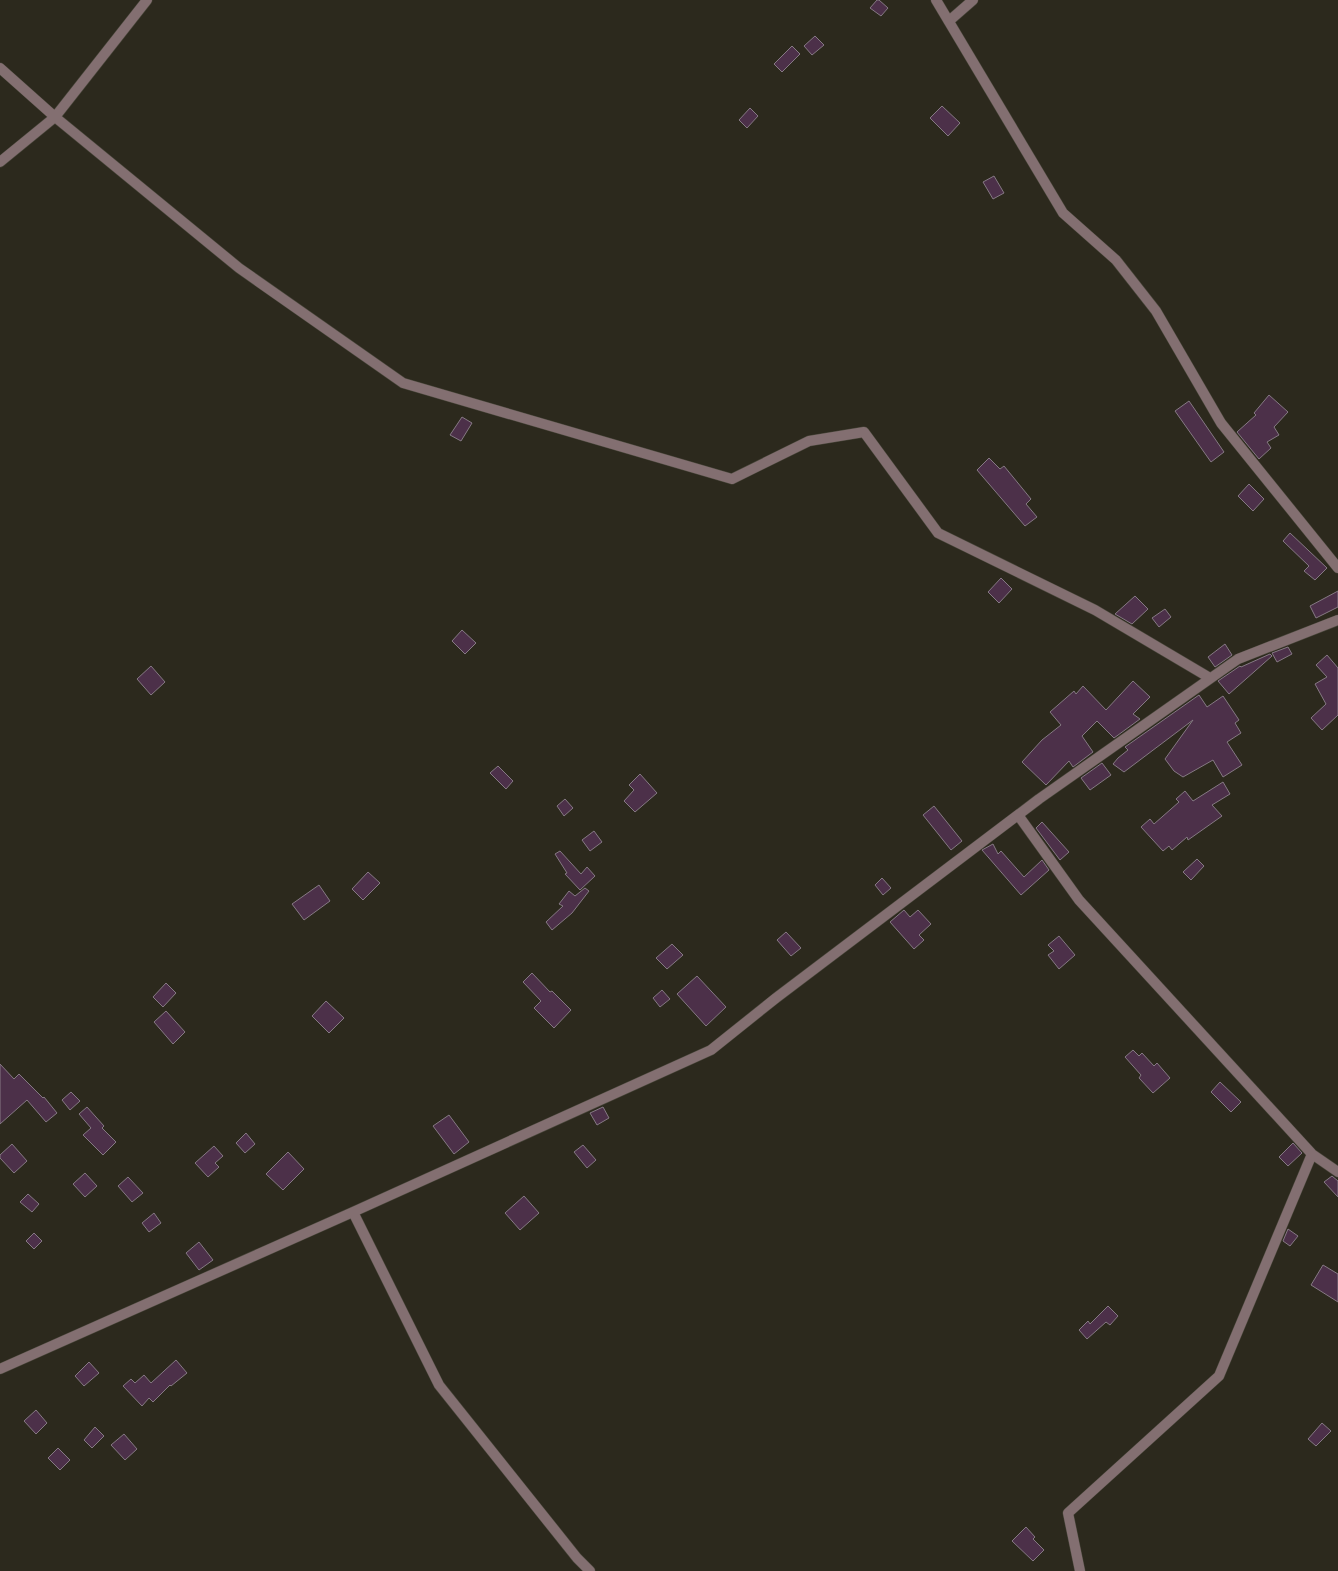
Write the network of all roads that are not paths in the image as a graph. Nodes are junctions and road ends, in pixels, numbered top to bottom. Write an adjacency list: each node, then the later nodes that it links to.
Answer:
1 (147, 0): 6 (street)
2 (936, 0): 4 (street)
3 (972, 0): 4 (street)
4 (949, 21): 8 (street)
5 (0, 68): 6 (street)
6 (56, 117): 7 (street); 10 (street)
7 (0, 162)
8 (1338, 568)
9 (1338, 620): 10 (street)
10 (1210, 678): 11 (street)
11 (1018, 815): 12 (street); 14 (street)
12 (1312, 1154): 13 (street); 17 (street)
13 (1338, 1172)
14 (353, 1212): 15 (street); 16 (street)
15 (0, 1369)
16 (590, 1571)
17 (1080, 1571)

